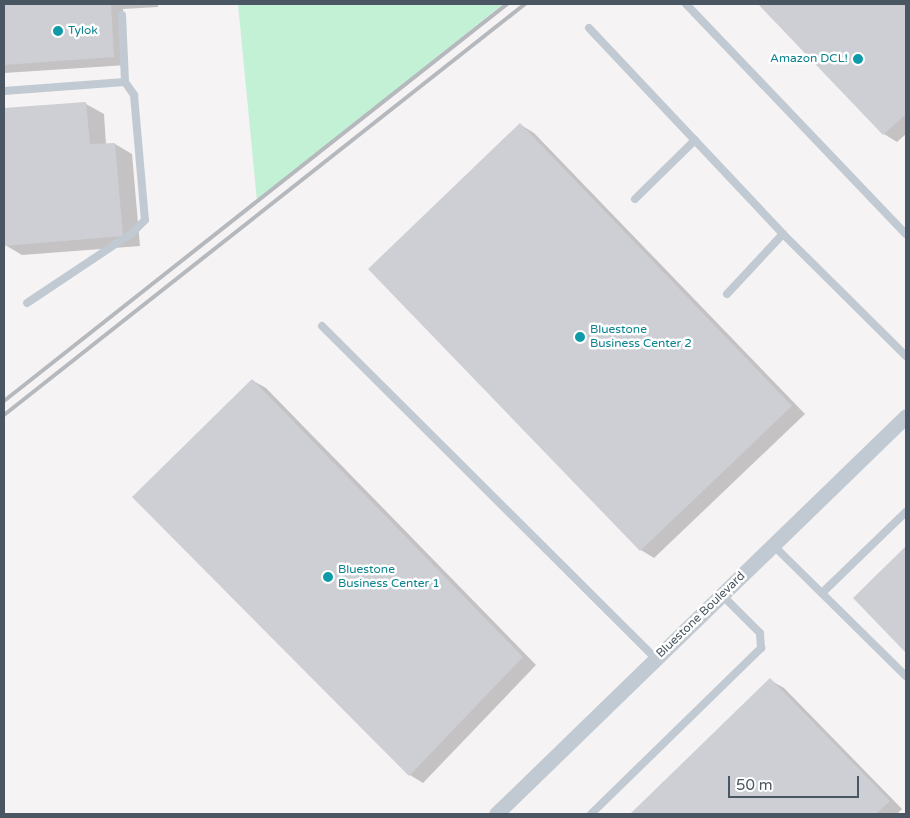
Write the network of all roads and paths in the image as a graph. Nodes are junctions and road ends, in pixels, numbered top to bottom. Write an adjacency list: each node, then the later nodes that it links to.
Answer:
1 (686, 4): 9 (lane)
2 (122, 15): 4 (lane)
3 (589, 28): 6 (lane)
4 (125, 82): 5 (lane); 11 (lane)
5 (4, 91)
6 (695, 140): 7 (lane); 8 (lane)
7 (635, 199)
8 (783, 234): 10 (lane); 13 (lane)
9 (906, 234)
10 (727, 294)
11 (27, 303)
12 (322, 326): 19 (lane)
13 (906, 356)
14 (906, 416): 16 (street, Bluestone Boulevard)
15 (906, 512): 17 (lane)
16 (773, 545): 17 (lane); 18 (street, Bluestone Boulevard)
17 (822, 593): 20 (lane)
18 (722, 595): 19 (street, Bluestone Boulevard); 22 (lane)
19 (656, 659): 21 (street, Bluestone Boulevard)
20 (906, 676)
21 (496, 814)
22 (592, 814)

